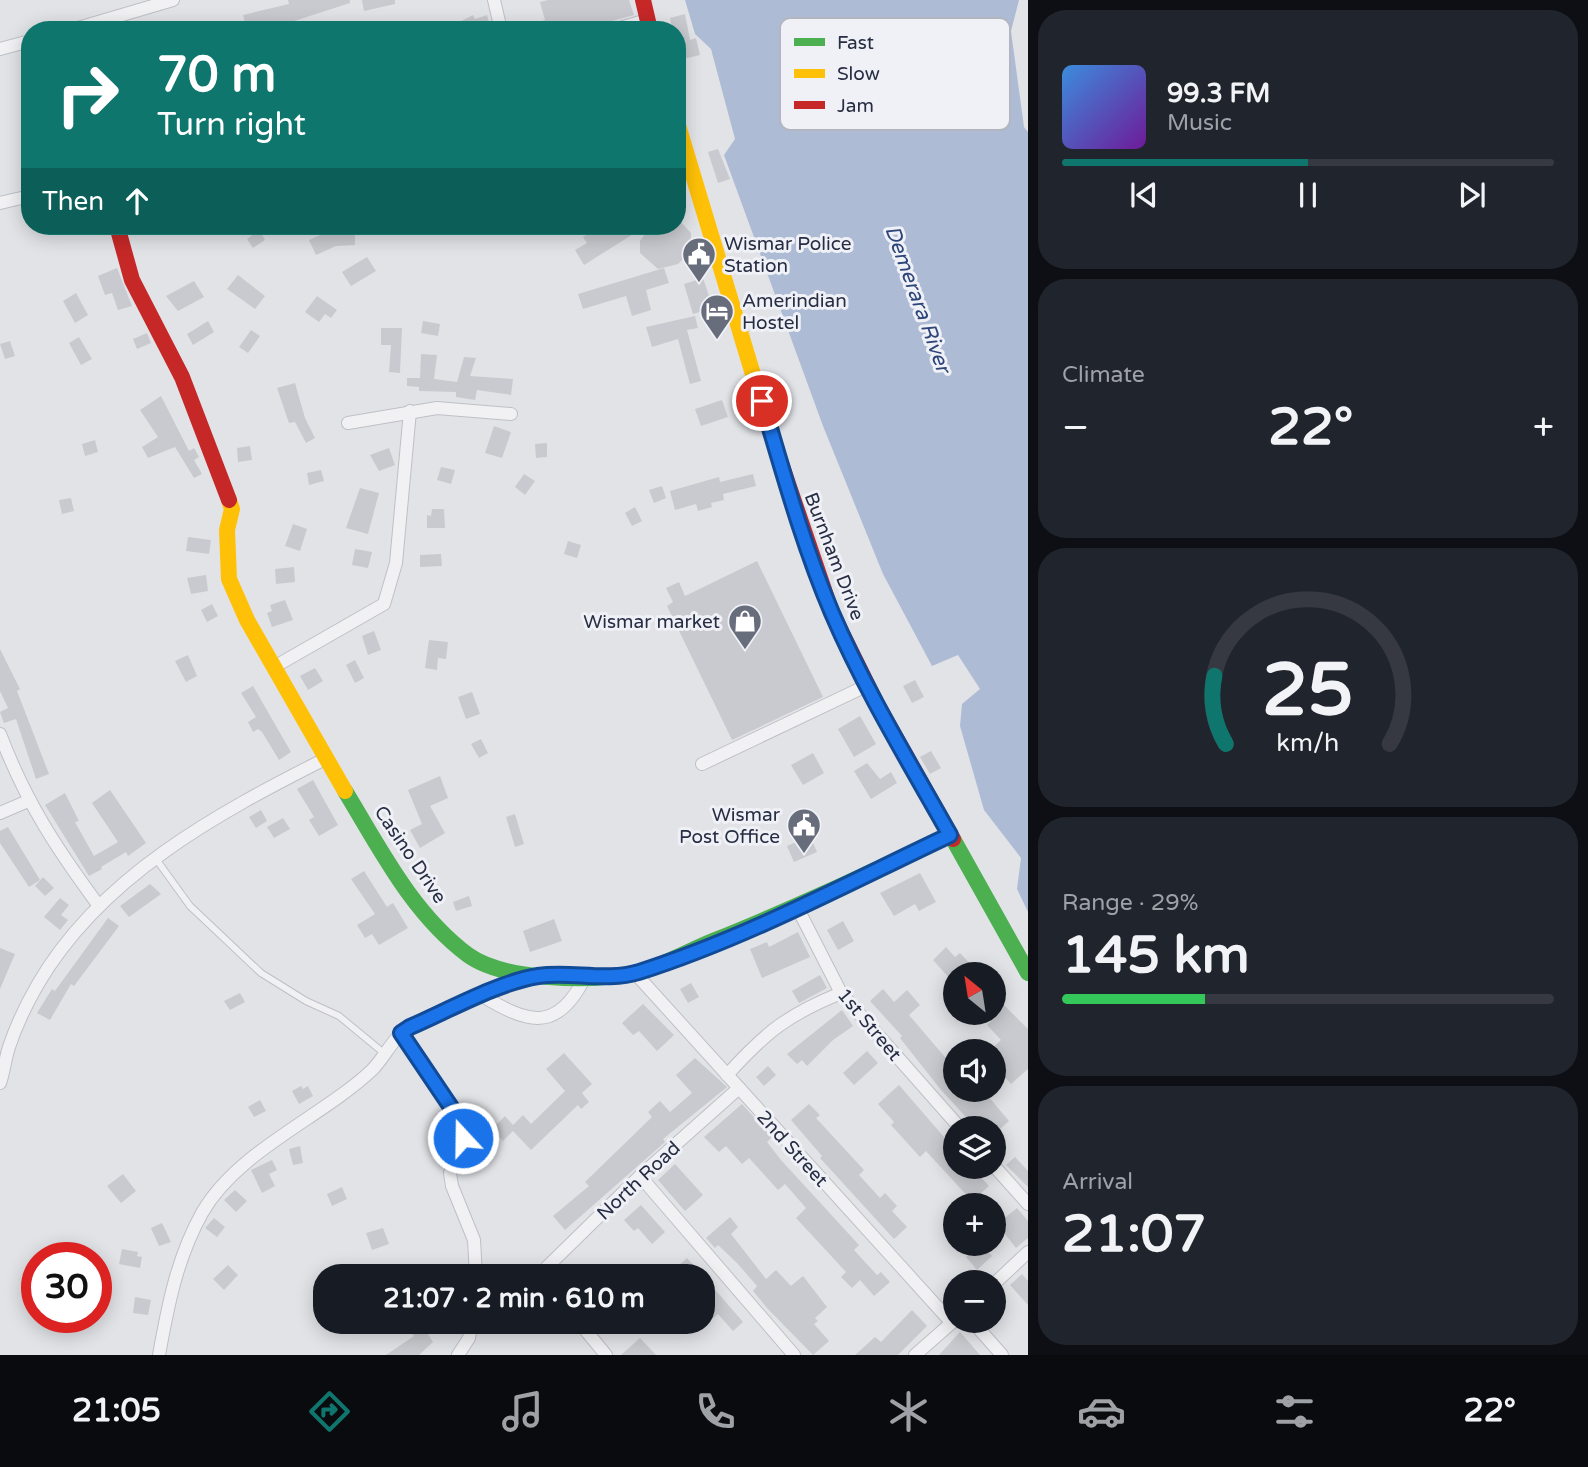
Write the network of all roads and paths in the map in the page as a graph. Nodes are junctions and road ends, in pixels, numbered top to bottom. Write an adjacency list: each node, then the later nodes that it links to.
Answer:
1 (173, 0): 4 (street)
2 (494, 0): 5 (street)
3 (643, 0): 6 (street)
4 (102, 21)
5 (499, 21)
6 (648, 21)
7 (21, 43): 8 (street)
8 (0, 49)
9 (686, 152): 17 (street, Burnham Drive)
10 (21, 198): 11 (street)
11 (0, 203)
12 (120, 235): 16 (street, Casino Drive)
13 (410, 411): 14 (street); 15 (street); 16 (street)
14 (511, 414)
15 (348, 423)
16 (274, 667): 19 (street, Casino Drive)
17 (867, 685): 20 (street); 23 (street, Burnham Drive)
18 (0, 734): 21 (street)
19 (325, 759): 24 (street); 29 (street, Casino Drive)
20 (702, 764)
21 (28, 801): 22 (street); 25 (street)
22 (0, 813)
23 (950, 835): 26 (street, Casino Drive); 28 (street, Burnham Drive)
24 (156, 859): 25 (street); 35 (lane)
25 (99, 906): 34 (street)
26 (797, 907): 27 (street, Casino Drive); 31 (street, 1st Street)
27 (635, 973): 30 (street, Casino Drive); 36 (street, 2nd Street)
28 (1028, 973)
29 (538, 976): 30 (street, Casino Drive); 32 (street)
30 (585, 977): 32 (street)
31 (841, 993): 36 (street); 39 (street, 1st Street)
32 (481, 995): 33 (street)
33 (401, 1033): 35 (street); 44 (street)
34 (5, 1047): 37 (street)
35 (385, 1054): 52 (street)
36 (727, 1075): 38 (street, 2nd Street)
37 (0, 1083)
38 (739, 1088): 40 (street, North Road); 47 (street, 2nd Street)
39 (950, 1116)
40 (640, 1177): 45 (street, North Road); 55 (street)
41 (1006, 1179): 42 (street)
42 (1028, 1204)
43 (1028, 1252): 46 (street)
44 (475, 1264)
45 (550, 1264)
46 (1006, 1273)
47 (943, 1309)
48 (943, 1329): 56 (street)
49 (983, 1333): 57 (street)
50 (470, 1334): 53 (street)
51 (589, 1334): 54 (street)
52 (159, 1355)
53 (458, 1355)
54 (606, 1355)
55 (794, 1355)
56 (915, 1355)
57 (1002, 1355)

